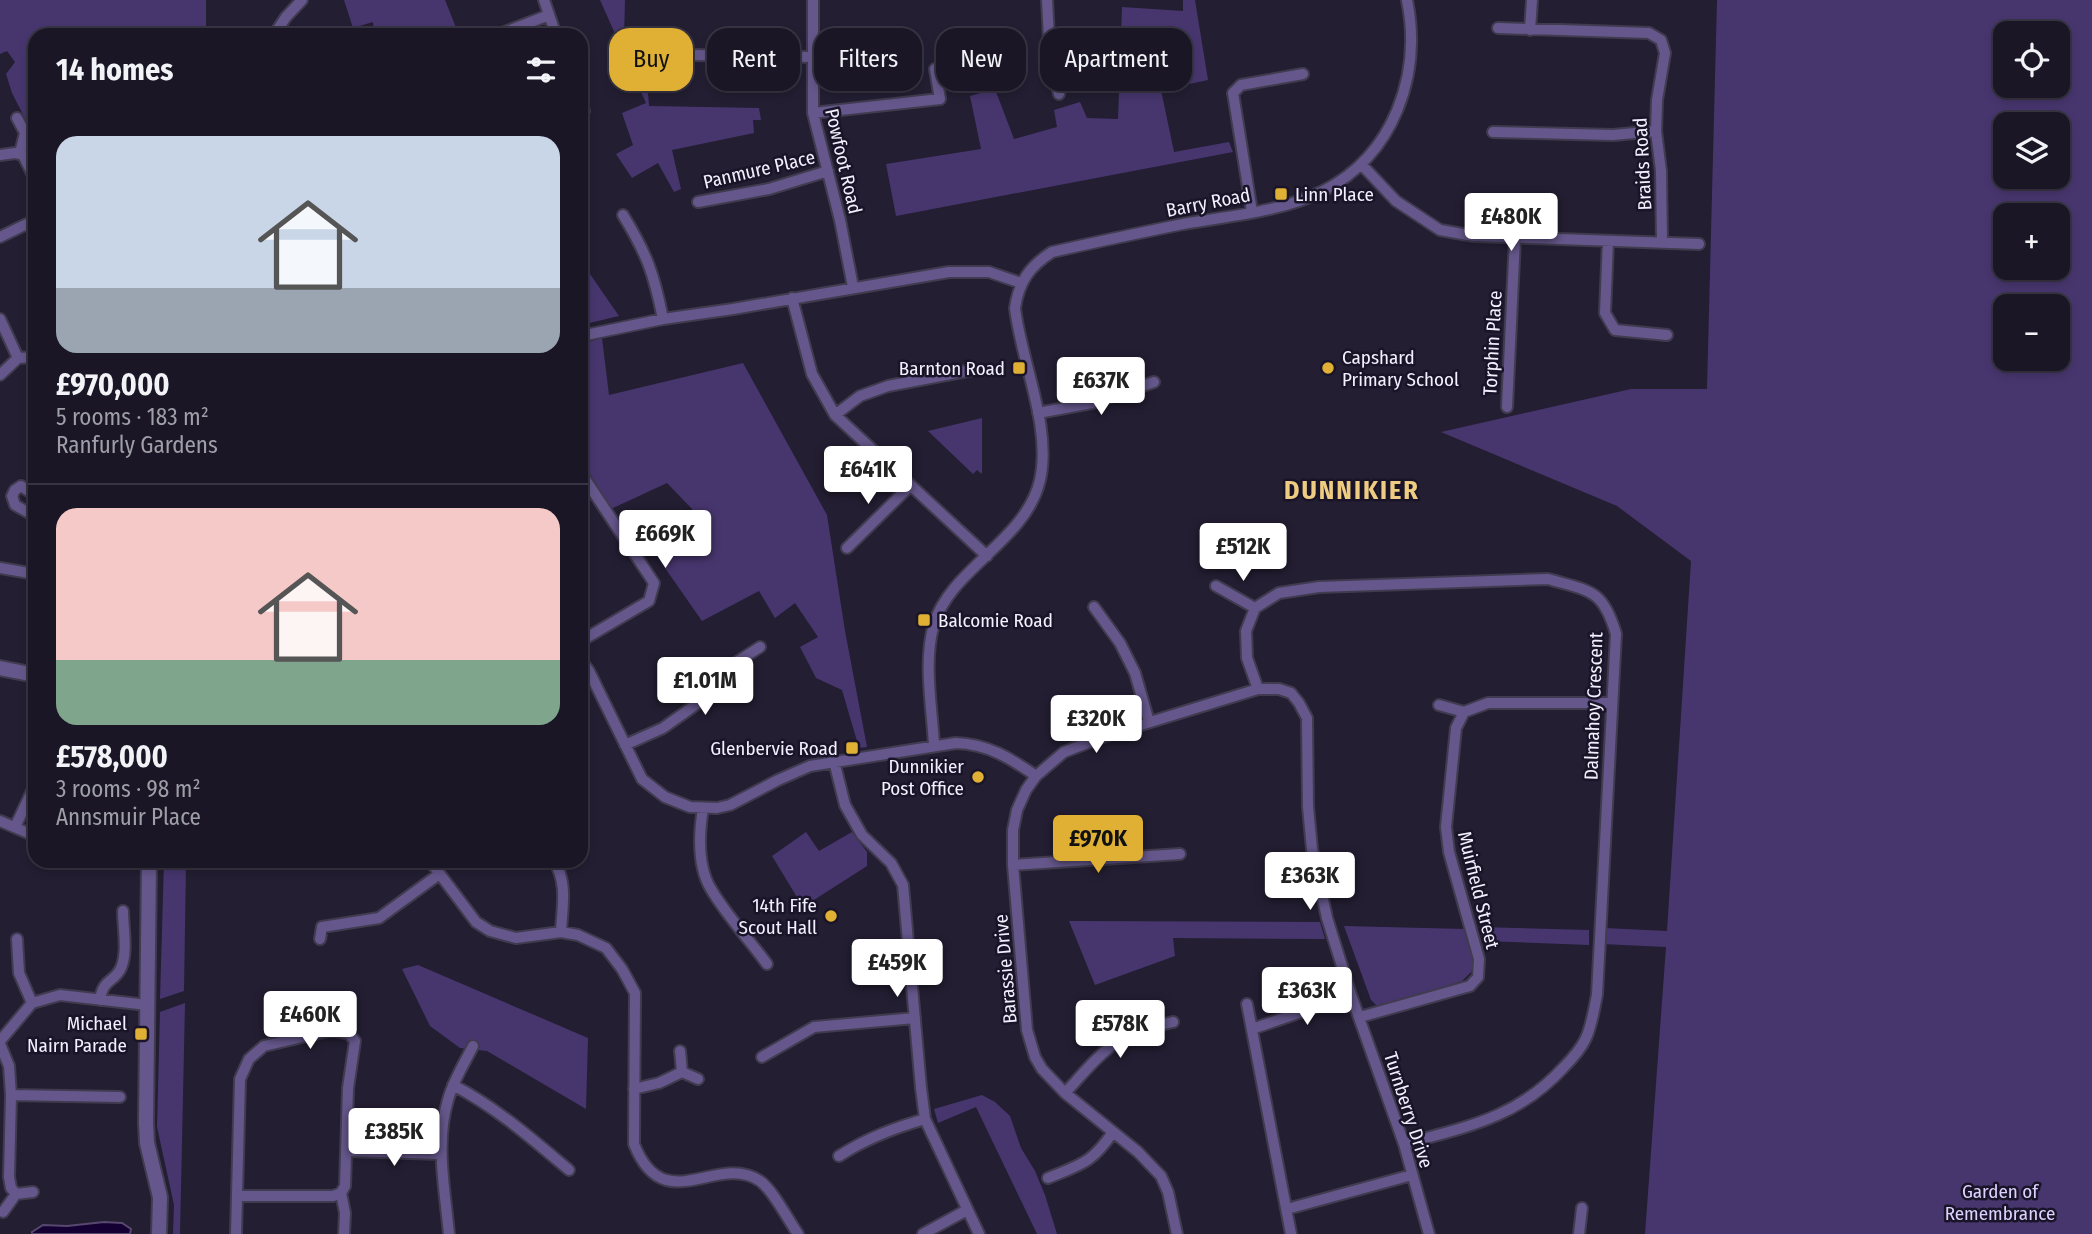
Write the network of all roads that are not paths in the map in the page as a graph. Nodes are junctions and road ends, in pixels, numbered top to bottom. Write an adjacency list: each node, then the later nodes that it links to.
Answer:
1 (302, 0): 8 (street)
2 (544, 0): 7 (street)
3 (813, 0): 14 (street, Powfoot Road)
4 (1046, 0): 17 (street)
5 (1407, 0): 24 (street, Barry Road)
6 (1532, 0): 12 (street)
7 (549, 15): 9 (street); 10 (street)
8 (279, 28)
9 (515, 28)
10 (554, 28)
11 (1498, 29): 12 (street, Braids Road)
12 (1530, 30): 20 (street, Braids Road)
13 (693, 55): 14 (street)
14 (813, 57): 18 (street, Powfoot Road)
15 (934, 69): 18 (street)
16 (1303, 74): 28 (street)
17 (1059, 94)
18 (813, 113): 26 (street, Powfoot Road)
19 (17, 118): 22 (street)
20 (1656, 131): 21 (street); 34 (street, Braids Road)
21 (1493, 132)
22 (20, 153): 23 (street); 25 (street)
23 (0, 155)
24 (1361, 164): 28 (street, Barry Road); 32 (street)
25 (28, 165)
26 (828, 171): 27 (street, Panmure Place); 37 (street, Powfoot Road)
27 (698, 202)
28 (1252, 212): 36 (street, Barry Road)
29 (623, 215): 39 (street)
30 (28, 223): 31 (street)
31 (0, 237)
32 (1515, 238): 33 (street); 48 (street, Torphin Place)
33 (1608, 241): 34 (street); 42 (street)
34 (1662, 243): 35 (street)
35 (1699, 244)
36 (1021, 284): 37 (street); 49 (street)
37 (853, 287): 38 (street)
38 (792, 298): 39 (street); 50 (street)
39 (663, 318): 41 (street)
40 (0, 319): 44 (street)
41 (588, 334)
42 (1667, 335)
43 (28, 357): 44 (street)
44 (18, 358): 46 (street)
45 (972, 370): 50 (street)
46 (0, 375)
47 (1154, 383): 49 (street)
48 (1507, 407)
49 (1038, 413): 56 (street)
50 (835, 415): 52 (street)
51 (588, 484): 62 (street)
52 (910, 486): 55 (street); 56 (street)
53 (28, 490): 54 (street)
54 (28, 512)
55 (847, 548)
56 (987, 556): 73 (street)
57 (0, 569): 58 (street)
58 (28, 573)
59 (1216, 586): 61 (street)
60 (1094, 607): 71 (street)
61 (1255, 608): 67 (street); 68 (street, Dalmahoy Crescent)
62 (588, 637)
63 (760, 648): 72 (street)
64 (0, 668): 66 (street)
65 (588, 670): 72 (street)
66 (28, 674)
67 (1258, 689): 71 (street, Turnberry Drive); 92 (street, Turnberry Drive)
68 (1612, 703): 70 (street); 115 (street, Dalmahoy Crescent)
69 (1439, 705): 70 (street)
70 (1464, 712): 97 (street, Muirfield Street)
71 (1149, 722): 75 (street, Barassie Drive)
72 (625, 745): 77 (street)
73 (934, 745): 74 (street); 75 (street)
74 (834, 761): 77 (street); 98 (street)
75 (1036, 776): 82 (street, Barassie Drive)
76 (28, 800): 79 (street)
77 (703, 808): 91 (street)
78 (0, 821): 79 (street)
79 (15, 827): 80 (street)
80 (28, 833)
81 (1180, 854): 82 (street)
82 (1013, 865): 109 (street, Barassie Drive)
83 (149, 868): 96 (street)
84 (434, 868): 86 (street)
85 (558, 868): 89 (street)
86 (438, 875): 88 (street); 89 (street)
87 (123, 911): 93 (street)
88 (315, 917)
89 (561, 932): 108 (street)
90 (17, 939): 94 (street)
91 (767, 964)
92 (1352, 995): 97 (street, Turnberry Drive); 100 (street)
93 (100, 1000): 94 (street); 96 (street)
94 (32, 1003): 101 (street)
95 (1247, 1004): 100 (street)
96 (147, 1005): 130 (street)
97 (1360, 1017): 115 (street, Turnberry Drive)
98 (915, 1018): 104 (street); 112 (street)
99 (1174, 1022): 109 (street)
100 (1252, 1029): 127 (street)
101 (0, 1043): 110 (street)
102 (473, 1046): 107 (street)
103 (680, 1051): 105 (street)
104 (762, 1057)
105 (682, 1072): 106 (street); 108 (street)
106 (698, 1079)
107 (453, 1085): 117 (street); 119 (street)
108 (634, 1089): 134 (street)
109 (1065, 1093): 113 (street, Barassie Drive)
110 (11, 1095): 111 (street); 114 (street)
111 (120, 1097)
112 (925, 1119): 118 (street); 128 (street)
113 (1113, 1132): 121 (street); 137 (street, Barassie Drive)
114 (5, 1140): 124 (street)
115 (1404, 1144): 120 (street, Turnberry Drive)
116 (347, 1151): 117 (street); 123 (street); 125 (street)
117 (441, 1153): 133 (street)
118 (839, 1156)
119 (569, 1170)
120 (1412, 1175): 127 (street); 139 (street, Turnberry Drive)
121 (1048, 1178)
122 (33, 1192): 124 (street)
123 (341, 1193): 125 (street); 132 (street)
124 (16, 1194): 129 (street)
125 (237, 1196): 131 (street)
126 (1582, 1208): 140 (street)
127 (1287, 1209): 138 (street)
128 (967, 1210): 135 (street); 136 (street)
129 (3, 1212)
130 (159, 1234)
131 (236, 1234)
132 (344, 1234)
133 (449, 1234)
134 (798, 1234)
135 (923, 1234)
136 (979, 1234)
137 (1177, 1234)
138 (1291, 1234)
139 (1429, 1234)
140 (1579, 1234)

